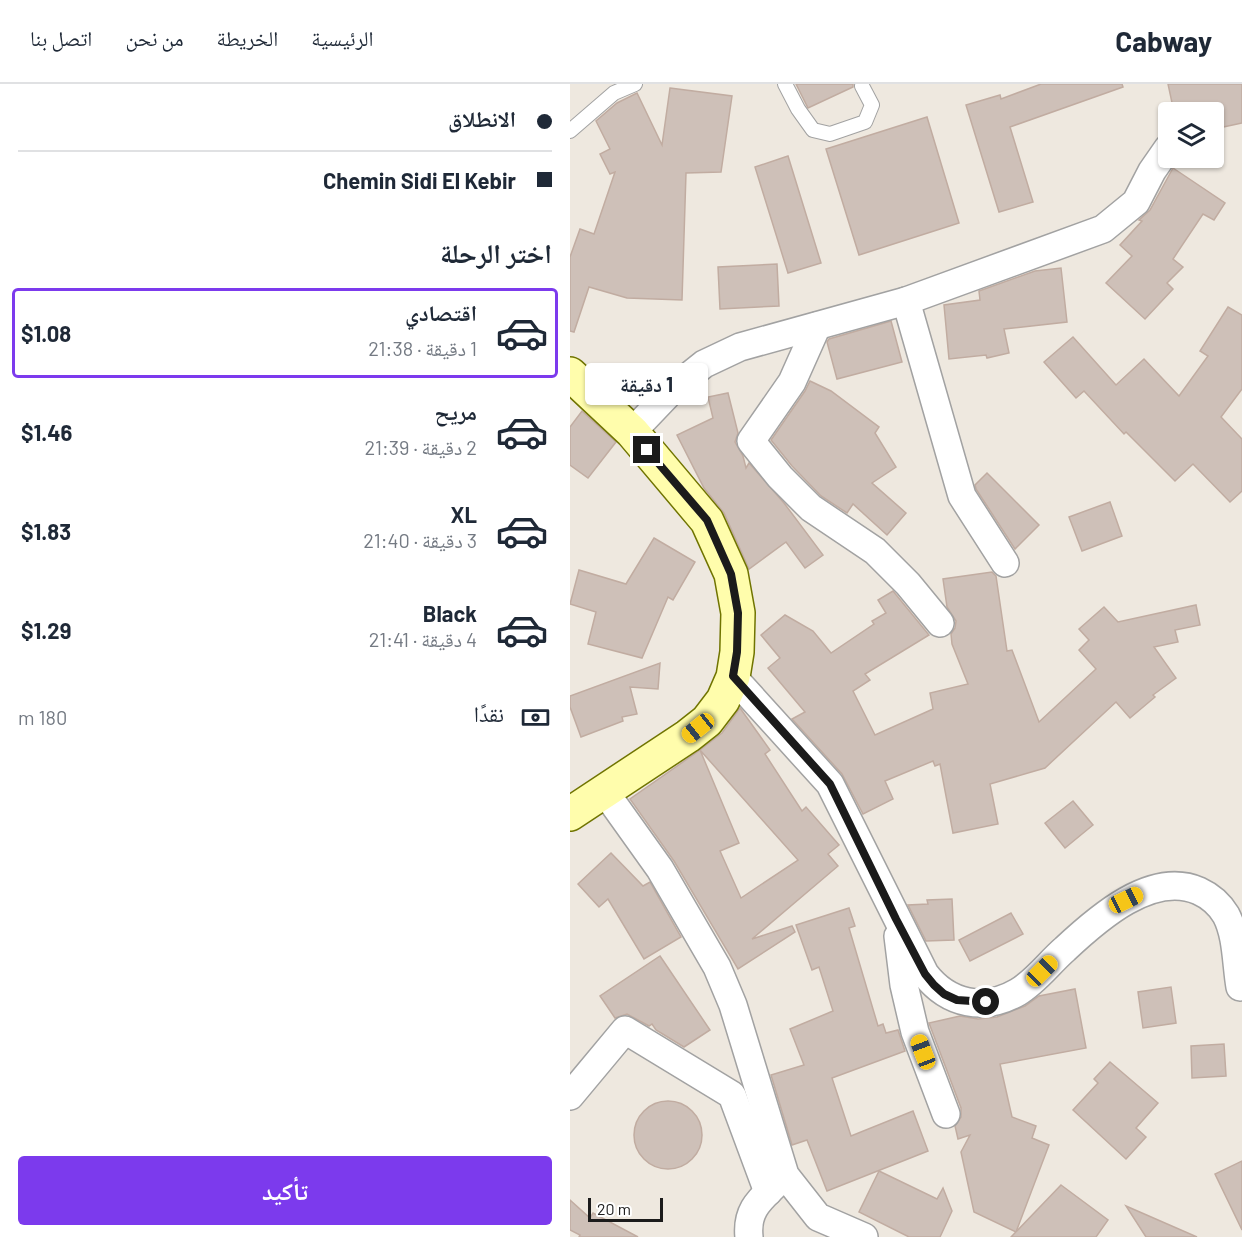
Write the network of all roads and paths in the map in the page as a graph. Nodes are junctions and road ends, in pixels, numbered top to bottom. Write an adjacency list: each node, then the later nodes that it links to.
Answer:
1 (634, 84): 4 (lane)
2 (785, 84): 3 (lane)
3 (862, 86)
4 (570, 131)
5 (1158, 162): 6 (street)
6 (906, 301): 7 (street); 10 (street)
7 (817, 326): 9 (street); 11 (street)
8 (570, 374): 9 (street)
9 (632, 432): 12 (street)
10 (1005, 563)
11 (940, 623)
12 (733, 676): 13 (street); 15 (street)
13 (605, 792): 14 (street); 19 (street)
14 (572, 805)
15 (896, 919): 16 (street); 18 (street)
16 (1239, 987)
17 (570, 1096): 19 (street)
18 (946, 1114)
19 (776, 1184): 20 (street); 21 (street)
20 (749, 1237)
21 (864, 1237)

